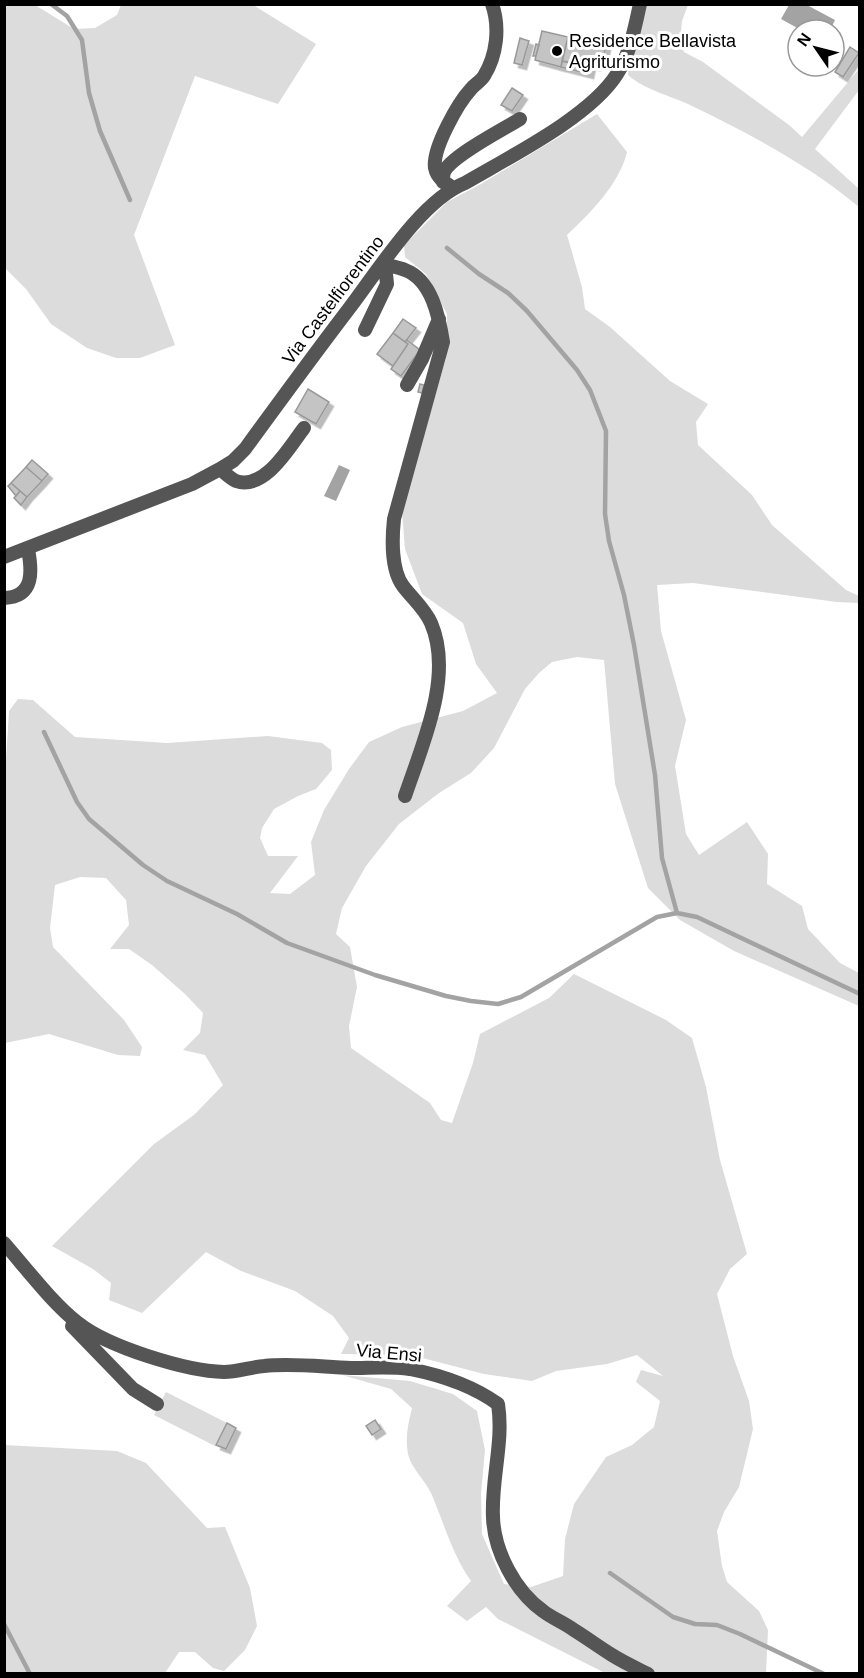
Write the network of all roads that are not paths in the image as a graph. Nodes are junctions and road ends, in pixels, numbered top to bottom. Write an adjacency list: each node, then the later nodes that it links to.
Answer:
1 (492, 4): 4 (street)
2 (640, 4): 4 (street, Via Castelfiorentino)
3 (520, 118): 4 (street)
4 (448, 185): 5 (street, Via Castelfiorentino)
5 (382, 264): 6 (street); 7 (street); 10 (street, Via Castelfiorentino)
6 (439, 319): 8 (street); 14 (street)
7 (365, 330)
8 (407, 385)
9 (304, 428): 10 (street)
10 (220, 470): 11 (street, Via Castelfiorentino)
11 (28, 549): 12 (street, Via Castelfiorentino); 13 (street)
12 (4, 557)
13 (4, 598)
14 (405, 796)
15 (4, 1243): 16 (street, Via Ensi)
16 (32, 1275): 17 (street); 18 (street, Via Ensi)
17 (157, 1404)
18 (648, 1674)

